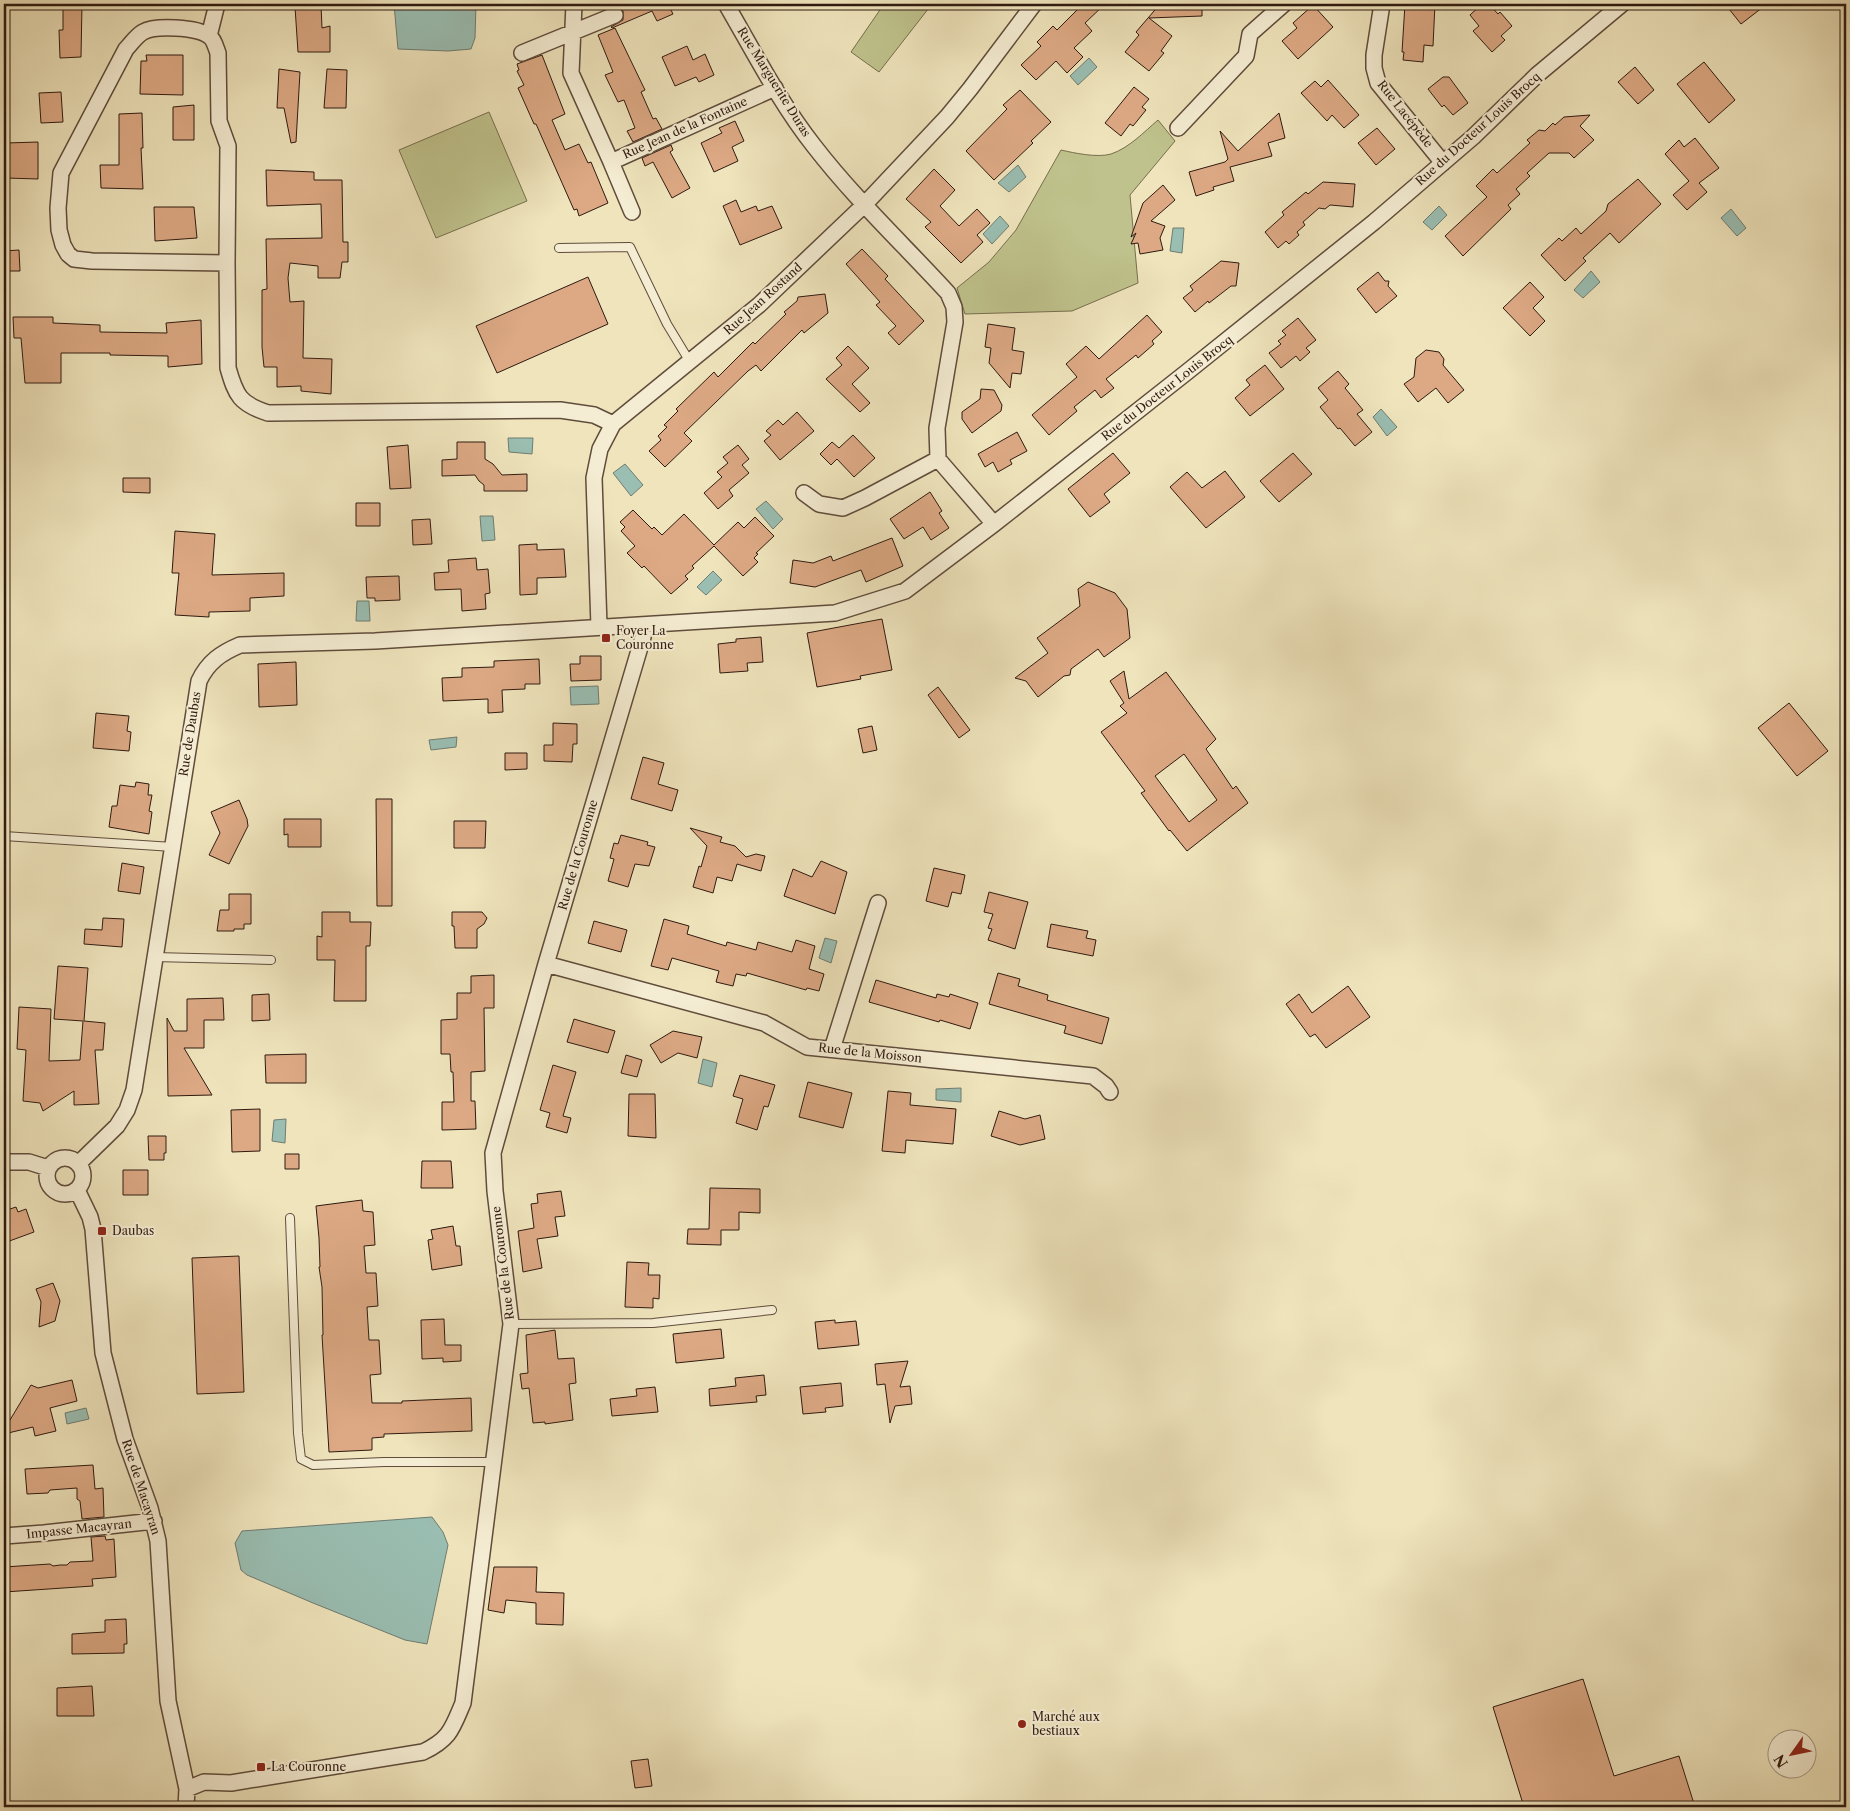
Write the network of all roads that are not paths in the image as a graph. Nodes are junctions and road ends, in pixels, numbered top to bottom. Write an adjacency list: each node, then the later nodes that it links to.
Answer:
1 (218, 4): 10 (street)
2 (574, 4): 9 (street, Rue Jean de la Fontaine)
3 (726, 4): 12 (street, Rue Marguerite Duras)
4 (1034, 4): 16 (street, Rue Jean Rostand)
5 (1284, 4): 13 (street)
6 (1382, 4): 15 (street, Rue Lacépède)
7 (1622, 4): 15 (street, Rue du Docteur Louis Brocq)
8 (615, 15): 9 (street)
9 (572, 33): 11 (street); 14 (street, Rue Jean de la Fontaine)
10 (209, 36): 19 (street); 19 (street)
11 (522, 52)
12 (775, 88): 14 (street, Rue Jean de la Fontaine); 16 (street, Rue Marguerite Duras)
13 (1178, 128)
14 (611, 162): 17 (street)
15 (1443, 163): 24 (street, Rue du Docteur Louis Brocq)
16 (864, 205): 20 (street, Rue Jean Rostand); 22 (street, Rue Marguerite Duras)
17 (632, 212)
18 (559, 248): 20 (lane)
19 (227, 263): 21 (street)
20 (690, 362): 21 (street, Rue Jean Rostand)
21 (613, 424): 26 (street, Rue Jean Rostand)
22 (938, 459): 23 (street); 24 (street)
23 (804, 493)
24 (994, 524): 25 (street, Rue du Docteur Louis Brocq)
25 (645, 625): 26 (street, Rue de Daubas); 32 (street, Rue de la Couronne)
26 (598, 626): 28 (street, Rue de Daubas)
27 (4, 836): 28 (lane)
28 (173, 847): 30 (street, Rue de Daubas)
29 (878, 903): 33 (street)
30 (154, 957): 31 (lane); 36 (street, Rue de Daubas)
31 (271, 960)
32 (546, 964): 33 (street, Rue de la Moisson); 41 (street, Rue de la Couronne)
33 (832, 1049): 34 (street, Rue de la Moisson)
34 (1110, 1092)
35 (4, 1162): 37 (street)
36 (78, 1164): 37 (street); 38 (street)
37 (48, 1168): 38 (street)
38 (76, 1190): 43 (street, Rue de Macayran)
39 (290, 1218): 42 (lane)
40 (772, 1310): 41 (lane)
41 (511, 1324): 42 (street, Rue de la Couronne)
42 (493, 1462): 45 (street, Rue de la Couronne)
43 (154, 1521): 44 (street, Impasse Macayran); 45 (street, Rue de Macayran)
44 (4, 1536)
45 (187, 1789): 46 (street, Rue de Macayran)
46 (186, 1807)

